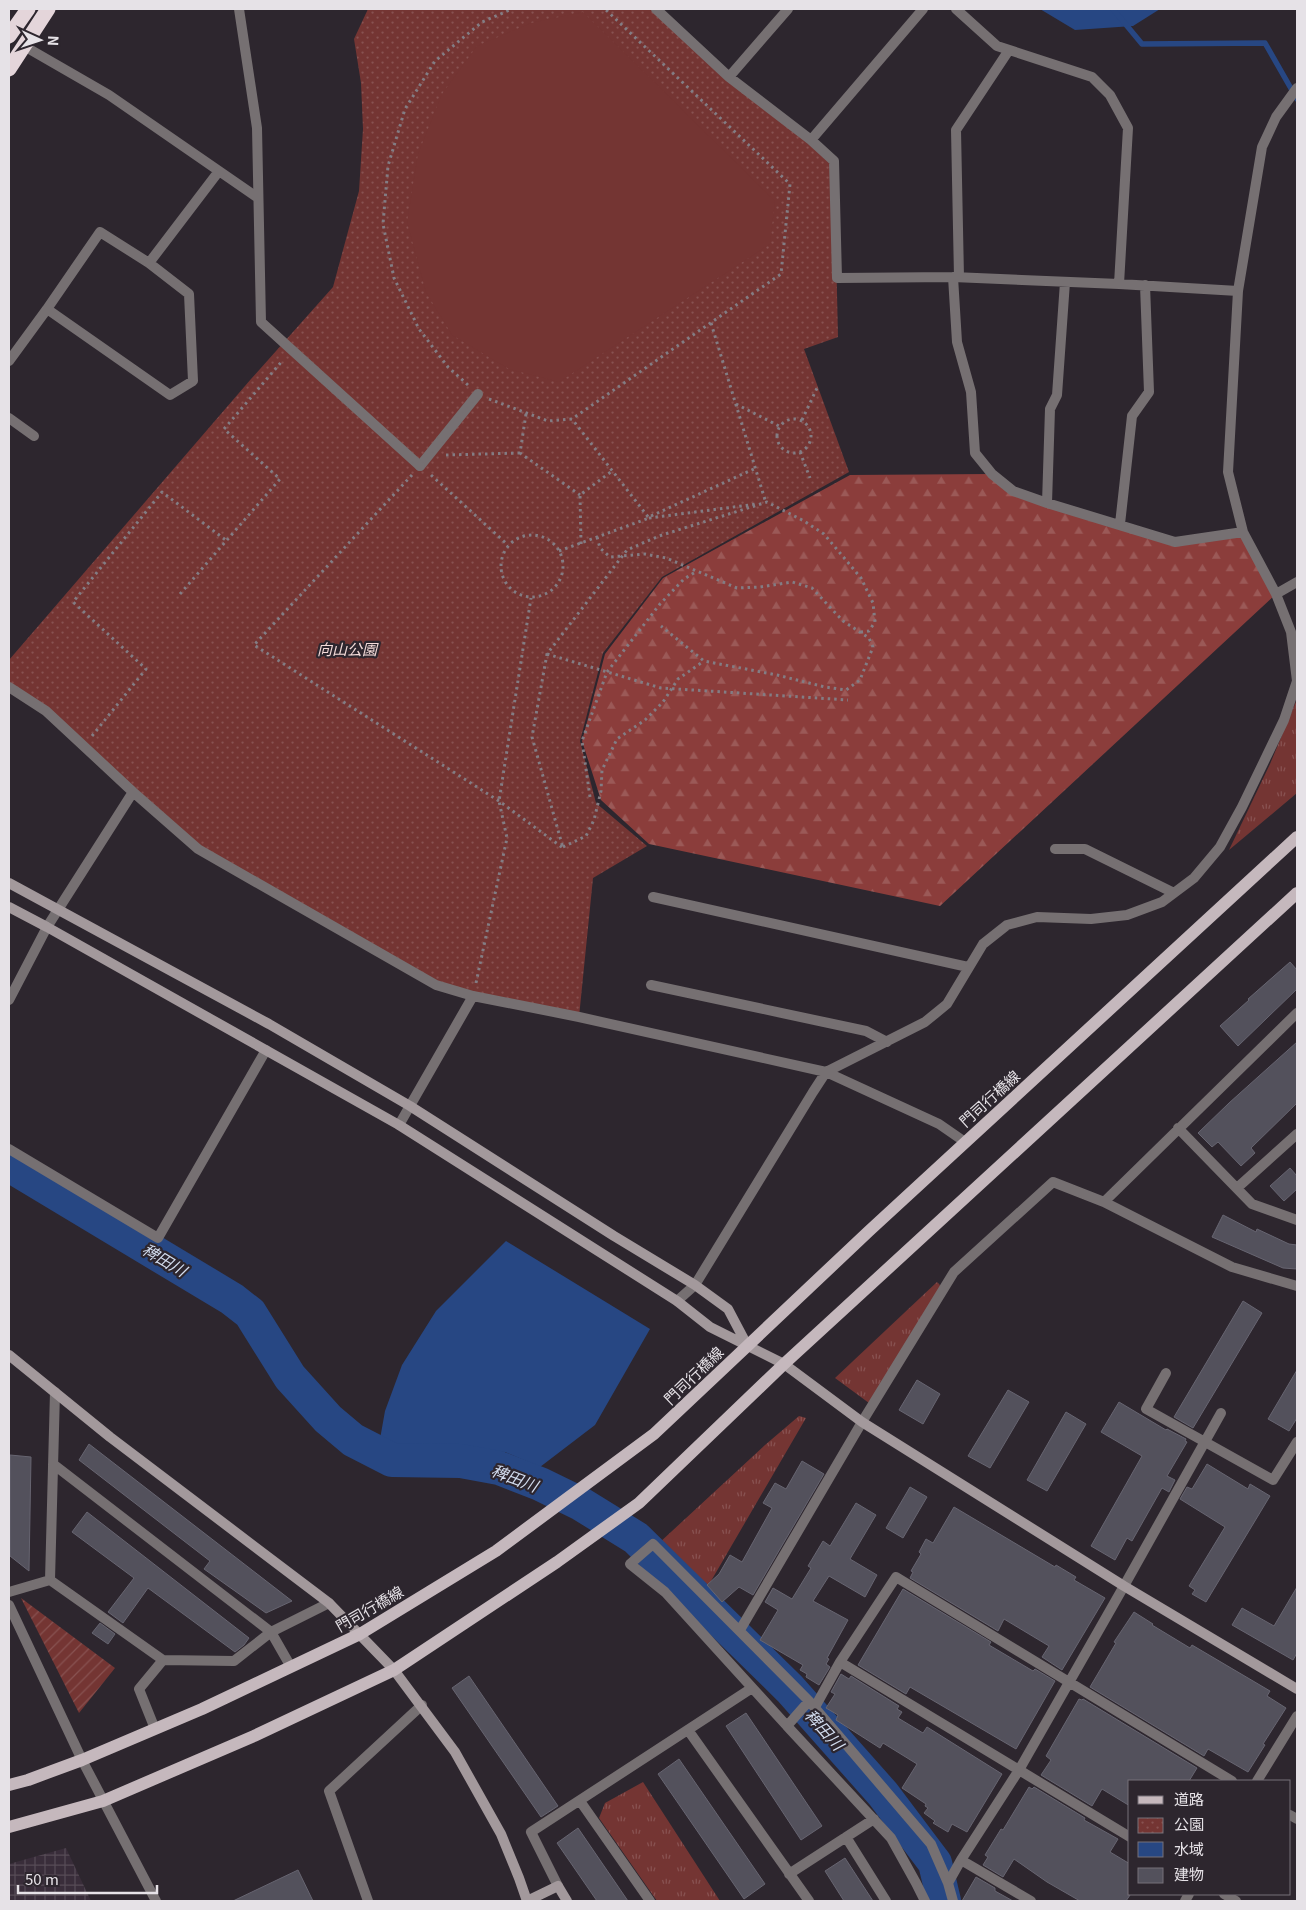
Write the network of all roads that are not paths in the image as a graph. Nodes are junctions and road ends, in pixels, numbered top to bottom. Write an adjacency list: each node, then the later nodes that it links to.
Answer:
1 (28, 9): 8 (highway)
2 (48, 9): 9 (highway)
3 (239, 9): 16 (street)
4 (656, 9): 12 (street)
5 (788, 9): 12 (street)
6 (923, 9): 14 (street)
7 (956, 9): 10 (street)
8 (9, 36)
9 (24, 46): 11 (highway); 15 (street)
10 (1009, 50): 18 (street); 20 (street)
11 (9, 69)
12 (729, 77): 14 (street)
13 (1297, 88): 22 (street)
14 (811, 140): 18 (street)
15 (219, 171): 16 (street); 17 (street)
16 (258, 198): 25 (street)
17 (149, 263): 23 (street); 23 (street)
18 (956, 277): 19 (street); 28 (street)
19 (1065, 282): 20 (street); 28 (street)
20 (1119, 284): 21 (street)
21 (1145, 285): 22 (street); 29 (street)
22 (1238, 291): 30 (street)
23 (46, 309): 24 (street)
24 (9, 361)
25 (478, 394)
26 (9, 418): 27 (street)
27 (34, 436)
28 (1047, 503): 29 (street)
29 (1120, 524): 30 (street)
30 (1243, 532): 32 (street)
31 (1297, 582): 32 (street)
32 (1276, 594): 38 (street)
33 (9, 687): 34 (street)
34 (133, 792): 42 (street); 46 (street)
35 (1297, 837): 56 (main road, 門司行橋線)
36 (1055, 849): 38 (street)
37 (9, 883): 42 (street)
38 (1174, 893): 44 (street)
39 (1297, 893): 66 (main road)
40 (653, 896): 44 (street)
41 (9, 908): 43 (street)
42 (58, 910): 43 (street); 52 (street)
43 (47, 928): 47 (street); 50 (street)
44 (968, 967): 49 (street)
45 (651, 985): 49 (street)
46 (473, 996): 51 (street); 52 (street)
47 (9, 1000)
48 (1297, 1013): 54 (street)
49 (886, 1042): 51 (street)
50 (266, 1050): 53 (street); 57 (street)
51 (826, 1072): 56 (street); 61 (street)
52 (410, 1106): 53 (street); 61 (street)
53 (399, 1125): 63 (street)
54 (1178, 1128): 58 (street); 59 (street)
55 (1297, 1134): 58 (street)
56 (965, 1142): 64 (main road, 門司行橋線)
57 (9, 1149)
58 (1237, 1188): 60 (street)
59 (1104, 1202): 62 (street); 70 (street)
60 (1297, 1220)
61 (695, 1285): 63 (street); 64 (street)
62 (1297, 1286)
63 (677, 1301): 64 (street)
64 (747, 1345): 66 (street); 81 (main road, 門司行橋線)
65 (9, 1355): 68 (street)
66 (784, 1364): 70 (street); 85 (main road)
67 (1166, 1373): 71 (street)
68 (55, 1392): 73 (street); 77 (street)
69 (1221, 1413): 71 (street)
70 (862, 1422): 75 (street); 79 (street)
71 (1205, 1442): 72 (street); 75 (street)
72 (1297, 1442)
73 (53, 1464): 74 (street); 80 (street)
74 (50, 1580): 76 (street); 82 (street)
75 (1124, 1586): 86 (street); 88 (street)
76 (9, 1592)
77 (329, 1603): 80 (street); 81 (street)
78 (9, 1605): 95 (street)
79 (740, 1630): 87 (street); 89 (street)
80 (271, 1632): 82 (street); 84 (street)
81 (360, 1634): 84 (main road, 門司行橋線); 85 (street)
82 (163, 1660): 93 (street)
83 (840, 1662): 86 (street); 89 (street); 96 (street)
84 (291, 1667): 93 (main road, 門司行橋線)
85 (394, 1670): 90 (street); 100 (main road)
86 (1069, 1681): 96 (street); 97 (street)
87 (752, 1688): 92 (street); 94 (street)
88 (1297, 1688)
89 (812, 1704): 92 (street); 108 (street)
90 (422, 1705): 111 (street); 112 (street)
91 (1297, 1716): 98 (street)
92 (787, 1726): 102 (street)
93 (155, 1729): 95 (main road, 門司行橋線)
94 (688, 1730): 101 (street); 107 (street)
95 (82, 1760): 99 (main road, 門司行橋線); 100 (street)
96 (1019, 1770): 104 (street); 106 (street)
97 (1230, 1780)
98 (1258, 1780)
99 (9, 1785)
100 (103, 1800): 103 (main road); 110 (street)
101 (580, 1801): 109 (street); 114 (street)
102 (874, 1819): 105 (street); 117 (street)
103 (9, 1828)
104 (1128, 1836)
105 (846, 1837): 107 (street); 116 (street)
106 (961, 1860): 108 (street); 119 (street)
107 (789, 1874): 115 (street)
108 (948, 1883): 118 (street)
109 (558, 1886): 112 (street); 113 (street)
110 (156, 1901)
111 (368, 1901)
112 (527, 1901)
113 (567, 1901)
114 (650, 1901)
115 (809, 1901)
116 (886, 1901)
117 (925, 1901)
118 (953, 1901)
119 (1031, 1901)

